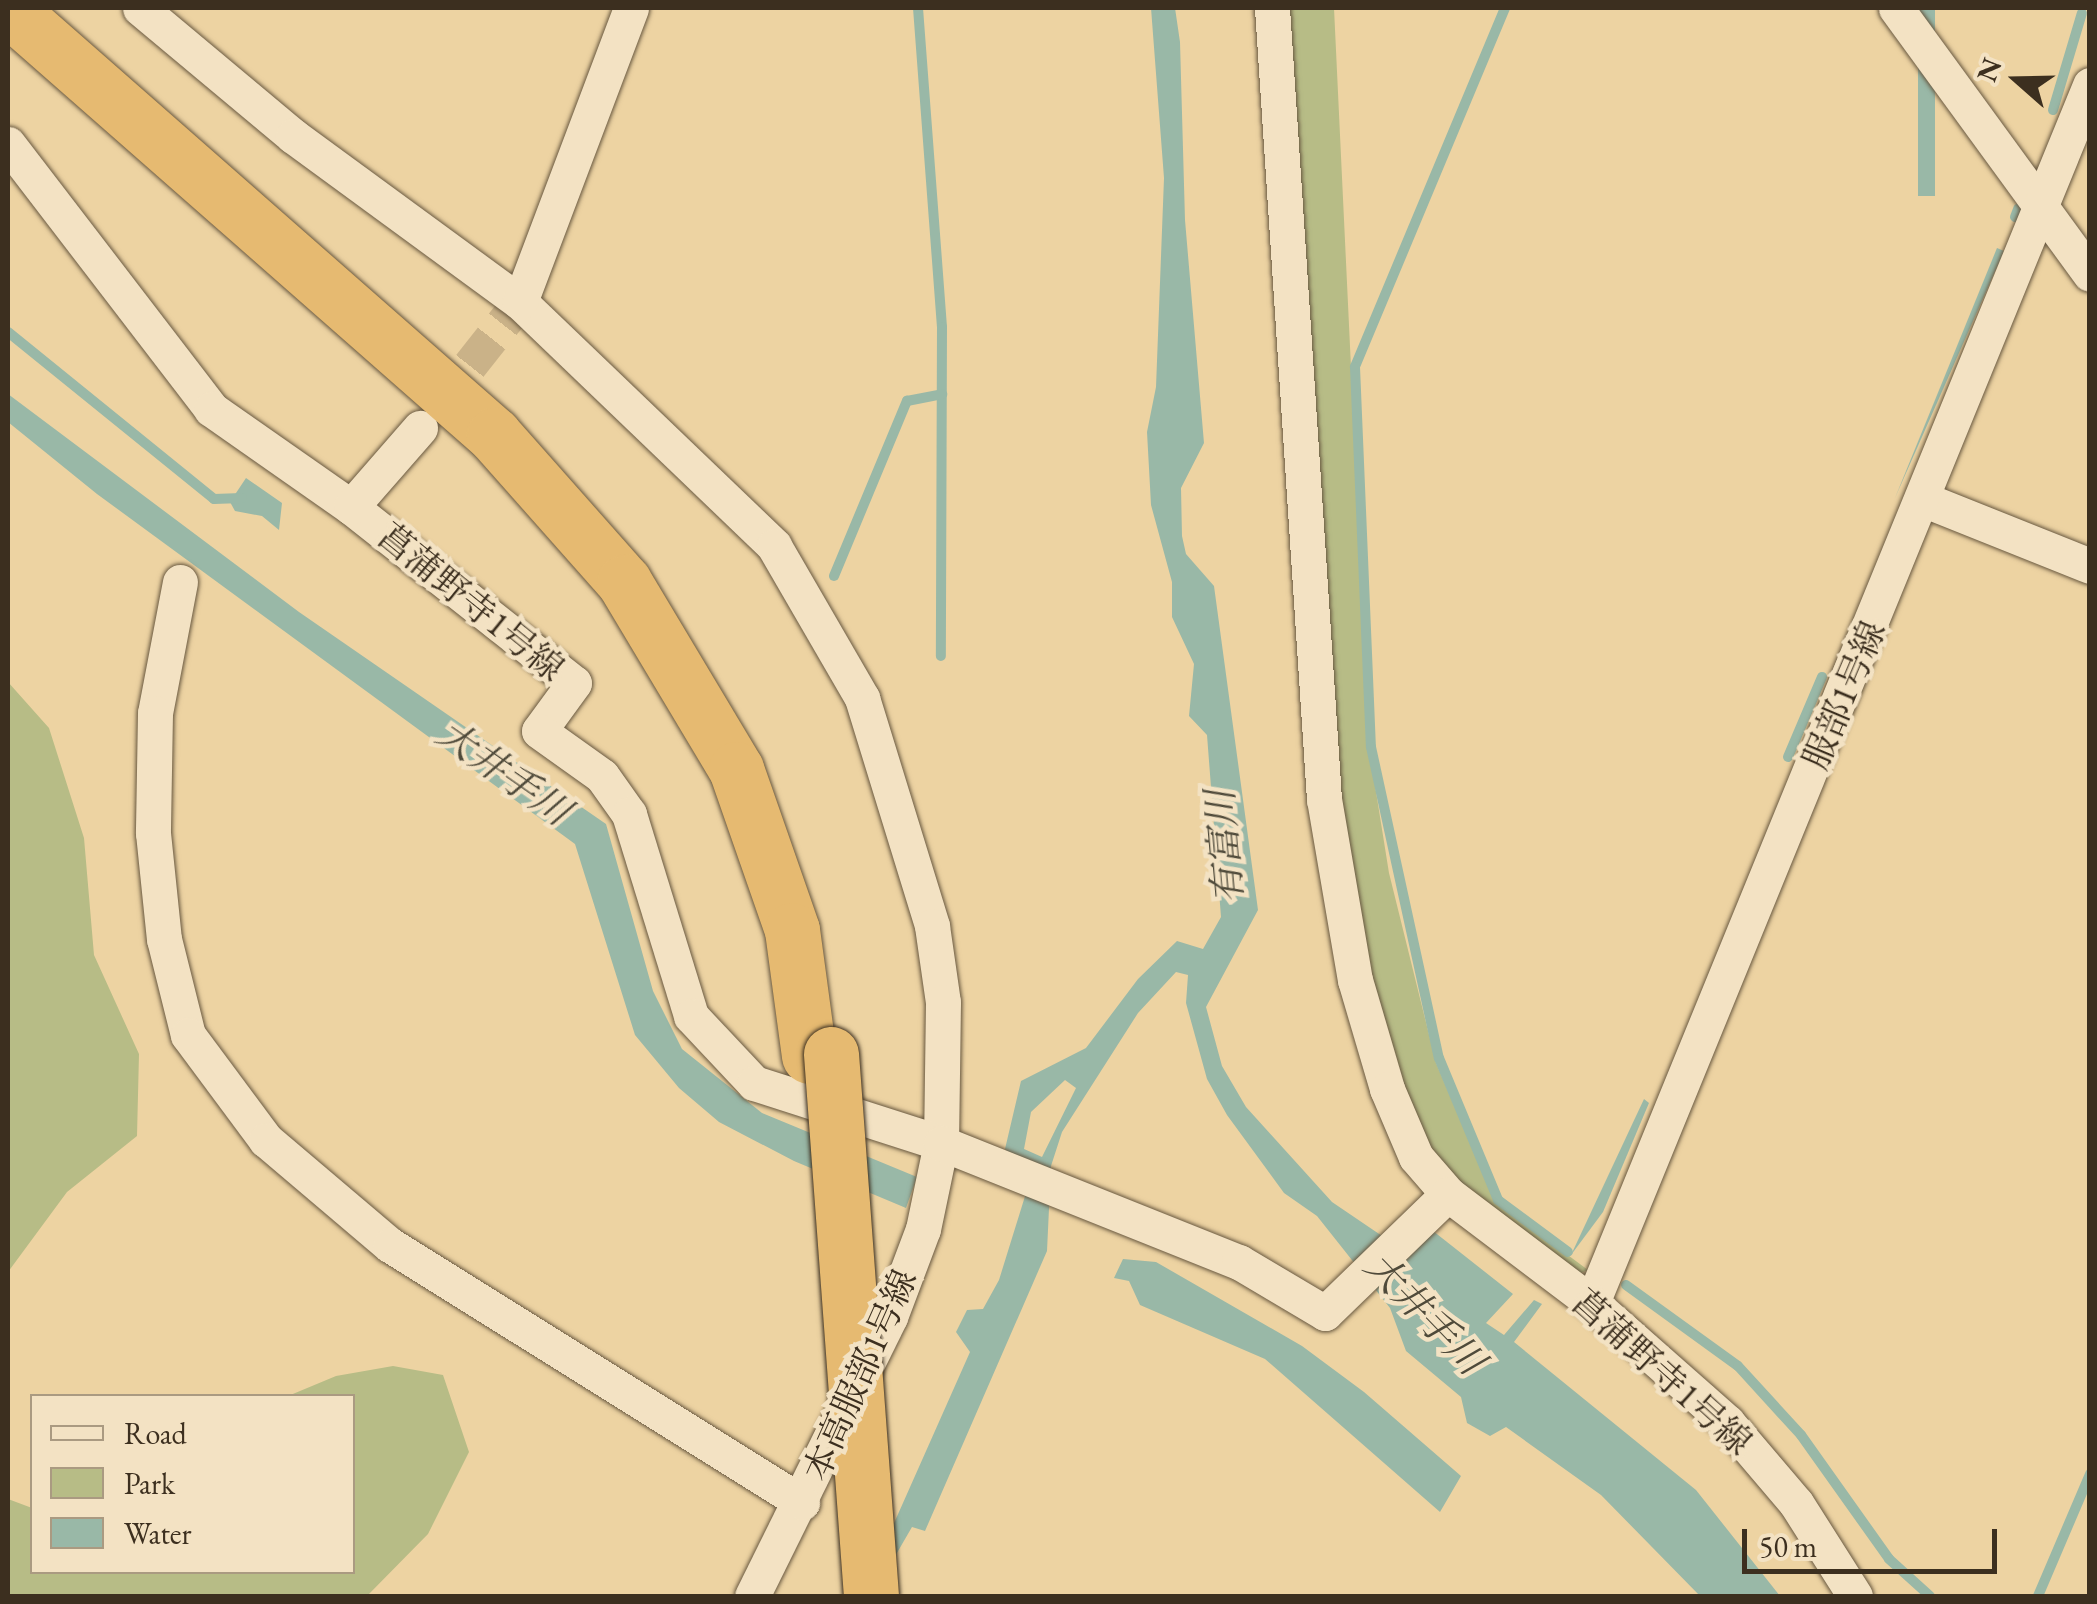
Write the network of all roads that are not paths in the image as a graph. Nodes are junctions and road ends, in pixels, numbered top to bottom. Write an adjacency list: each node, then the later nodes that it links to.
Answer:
1 (8, 8): 17 (highway)
2 (36, 8): 17 (highway)
3 (140, 8): 11 (street, 本高服部1号線)
4 (631, 8): 11 (street)
5 (1272, 8): 19 (street, 菖蒲野寺1号線)
6 (1896, 8): 9 (street)
7 (2090, 85): 9 (street, 服部1号線)
8 (8, 144): 14 (street, 菖蒲野寺1号線)
9 (2042, 209): 10 (street); 13 (street, 服部1号線)
10 (2090, 274)
11 (520, 302): 18 (street, 本高服部1号線)
12 (420, 428): 14 (street)
13 (1924, 500): 15 (street); 20 (street, 服部1号線)
14 (351, 507): 18 (street, 菖蒲野寺1号線)
15 (2090, 566)
16 (180, 582): 21 (street)
17 (820, 1055): 23 (highway); 24 (highway, bridge)
18 (952, 1148): 19 (street); 21 (street, 本高服部1号線)
19 (1441, 1201): 20 (street, 菖蒲野寺1号線)
20 (1592, 1303): 25 (street, 菖蒲野寺1号線)
21 (802, 1502): 22 (street, 本高服部1号線)
22 (752, 1596)
23 (852, 1596)
24 (871, 1596)
25 (1855, 1596)

